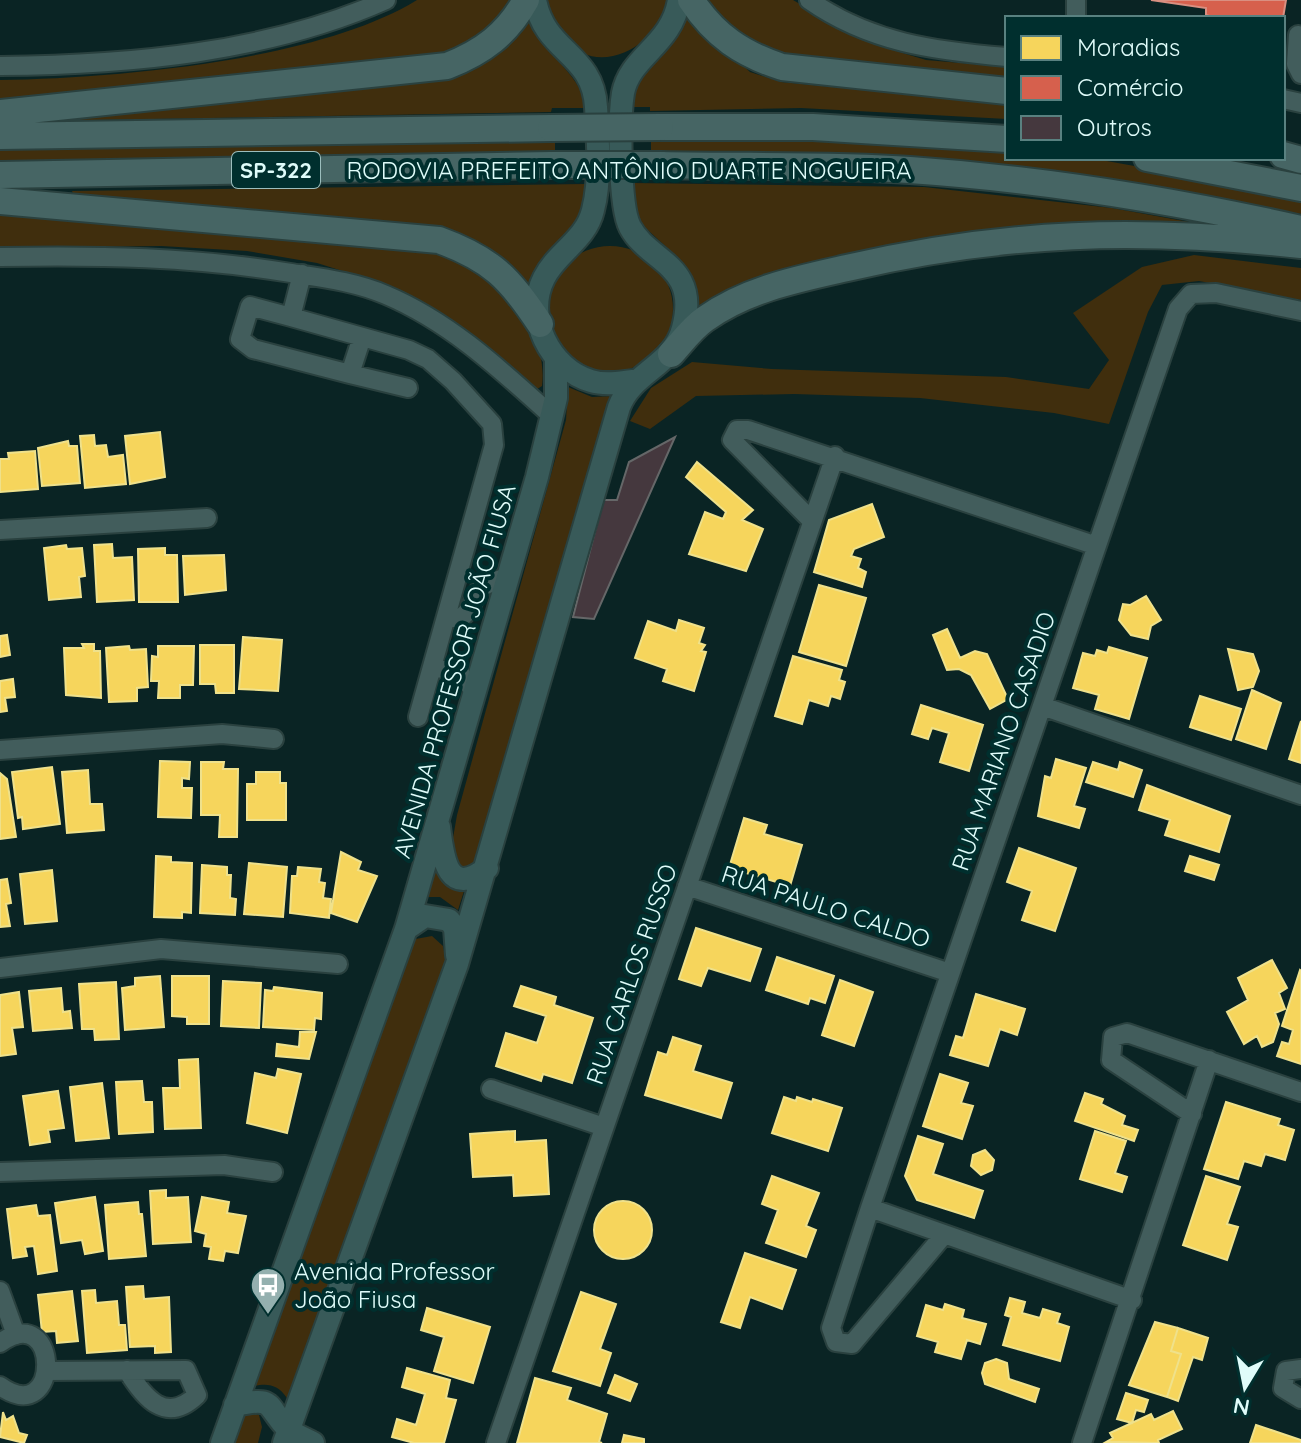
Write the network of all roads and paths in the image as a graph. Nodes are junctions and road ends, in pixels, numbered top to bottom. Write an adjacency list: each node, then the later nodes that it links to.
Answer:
1 (386, 0): 9 (street)
2 (526, 0): 12 (highway)
3 (535, 0): 25 (main road, AVENIDA PROFESSOR JOÃO FIUSA)
4 (679, 0): 27 (main road)
5 (691, 0): 11 (highway)
6 (809, 0): 8 (street)
7 (1294, 35): 10 (street)
8 (1005, 57)
9 (0, 66)
10 (1301, 74)
11 (1005, 91)
12 (0, 113)
13 (0, 136): 14 (highway, RODOVIA PREFEITO ANTÔNIO DUARTE NOGUEIRA / SP-322, bridge)
14 (1005, 139)
15 (1157, 160): 17 (highway)
16 (0, 175): 19 (highway, RODOVIA PREFEITO ANTÔNIO DUARTE NOGUEIRA / SP-322, bridge)
17 (1301, 188)
18 (0, 201): 25 (highway)
19 (1301, 229)
20 (1301, 245): 27 (highway)
21 (0, 257): 22 (street)
22 (302, 274): 24 (street); 32 (street)
23 (1301, 311): 37 (street, RUA MARIANO CASADIO)
24 (291, 317): 26 (street); 29 (street)
25 (540, 324): 28 (main road, AVENIDA PROFESSOR JOÃO FIUSA)
26 (362, 337): 29 (street); 39 (street)
27 (671, 354): 30 (main road)
28 (556, 361): 30 (main road); 32 (main road, AVENIDA PROFESSOR JOÃO FIUSA)
29 (350, 374): 31 (street)
30 (633, 381): 48 (main road)
31 (408, 388)
32 (552, 416): 38 (main road, AVENIDA PROFESSOR JOÃO FIUSA)
33 (835, 456): 35 (street, RUA CARLOS RUSSO); 35 (street); 37 (street)
34 (207, 518): 36 (street)
35 (811, 520): 49 (street, RUA CARLOS RUSSO)
36 (0, 530)
37 (1094, 545): 42 (street, RUA MARIANO CASADIO)
38 (508, 577): 39 (street); 41 (main road, AVENIDA PROFESSOR JOÃO FIUSA)
39 (446, 618): 40 (street)
40 (432, 667): 41 (street); 43 (street)
41 (475, 692): 47 (main road, AVENIDA PROFESSOR JOÃO FIUSA)
42 (1042, 706): 46 (street); 54 (street, RUA MARIANO CASADIO)
43 (418, 717)
44 (274, 739): 45 (street)
45 (0, 750)
46 (1301, 795)
47 (438, 818): 48 (main road); 50 (main road, AVENIDA PROFESSOR JOÃO FIUSA)
48 (487, 868): 52 (main road)
49 (687, 886): 54 (street, RUA PAULO CALDO); 59 (street, RUA CARLOS RUSSO)
50 (406, 929): 52 (main road); 72 (main road, AVENIDA PROFESSOR JOÃO FIUSA)
51 (338, 964): 53 (street)
52 (457, 964): 73 (main road)
53 (0, 968)
54 (950, 973): 62 (street, RUA MARIANO CASADIO)
55 (1209, 1060): 57 (street); 58 (street); 58 (street)
56 (491, 1089): 59 (street)
57 (1301, 1092)
58 (1192, 1114): 65 (street)
59 (604, 1127): 76 (street, RUA CARLOS RUSSO)
60 (0, 1172): 61 (street)
61 (273, 1172)
62 (870, 1208): 63 (street); 63 (street, RUA MARIANO CASADIO)
63 (943, 1236): 65 (street)
64 (0, 1291): 66 (street)
65 (1132, 1300): 77 (street)
66 (8, 1339): 69 (street)
67 (1301, 1369): 71 (street)
68 (127, 1370): 69 (street)
69 (48, 1371): 70 (street)
70 (0, 1386)
71 (1301, 1399)
72 (235, 1405): 73 (main road); 74 (main road, AVENIDA PROFESSOR JOÃO FIUSA)
73 (287, 1436): 75 (main road)
74 (222, 1443)
75 (313, 1443)
76 (496, 1443)
77 (1082, 1443)

